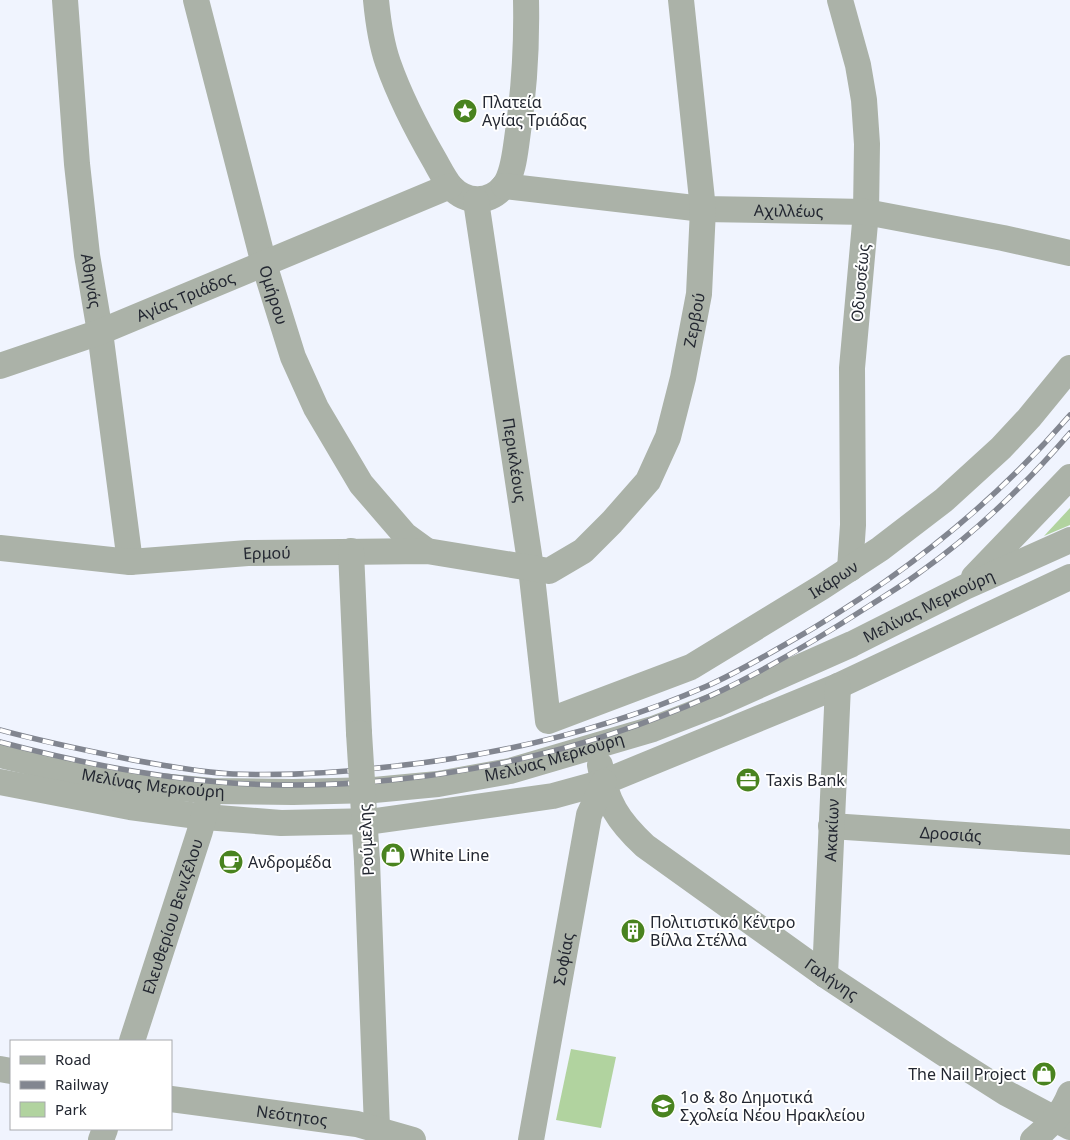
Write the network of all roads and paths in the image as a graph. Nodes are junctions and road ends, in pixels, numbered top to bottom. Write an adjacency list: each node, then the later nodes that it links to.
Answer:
1 (65, 0): 14 (street, Αθηνάς)
2 (196, 0): 13 (street, Ομήρου)
3 (376, 0): 7 (street)
4 (526, 0): 8 (street)
5 (682, 0): 10 (street, Ζερβού)
6 (840, 0): 11 (street, Οδυσσέως)
7 (450, 186): 9 (street); 13 (street, Αγίας Τριάδος)
8 (504, 186): 9 (street); 10 (street, Αχιλλέως)
9 (476, 201): 23 (street, Περικλέους)
10 (702, 209): 11 (street, Αχιλλέως); 23 (street, Ζερβού)
11 (866, 212): 12 (street, Αχιλλέως); 24 (street, Οδυσσέως)
12 (1070, 253)
13 (264, 264): 14 (street, Αγίας Τριάδος); 20 (street, Ομήρου)
14 (100, 332): 15 (street, Αγίας Τριάδος); 22 (street, Αθηνάς)
15 (0, 366)
16 (1070, 368): 24 (street, Ικάρων)
17 (1070, 477): 26 (street)
18 (1070, 540): 26 (street, Μελίνας Μερκούρη)
19 (0, 548): 22 (street, Ερμού)
20 (427, 551): 21 (street, Ερμού); 23 (street, Ερμού)
21 (351, 552): 22 (street, Ερμού); 42 (street, Ρούμελης, bridge)
22 (130, 562)
23 (531, 568): 28 (street, Περικλέους)
24 (850, 569): 28 (street, Ικάρων)
25 (1070, 577): 27 (street, Μελίνας Μερκούρη)
26 (965, 587): 29 (street, Μελίνας Μερκούρη)
27 (838, 686): 32 (street, Μελίνας Μερκούρη); 35 (street, Ακακίων)
28 (548, 721)
29 (597, 747): 32 (street, Γαλήνης); 33 (street, Μελίνας Μερκούρη)
30 (0, 754): 33 (street, Μελίνας Μερκούρη)
31 (0, 782): 34 (street, Μελίνας Μερκούρη)
32 (604, 782): 34 (street, Μελίνας Μερκούρη); 37 (street, Γαλήνης); 44 (street, Σοφίας)
33 (210, 791): 34 (street, Ελευθερίου Βενιζέλου)
34 (205, 817): 38 (street, Ελευθερίου Βενιζέλου)
35 (832, 826): 36 (street, Δροσιάς); 37 (street, Ακακίων)
36 (1070, 842)
37 (825, 975): 41 (street, Γαλήνης)
38 (132, 1040)
39 (1070, 1094): 41 (street)
40 (172, 1099): 42 (street, Νεότητος)
41 (1063, 1123): 45 (street)
42 (377, 1128): 43 (street, Νεότητος)
43 (412, 1140)
44 (531, 1140)
45 (1034, 1140)

